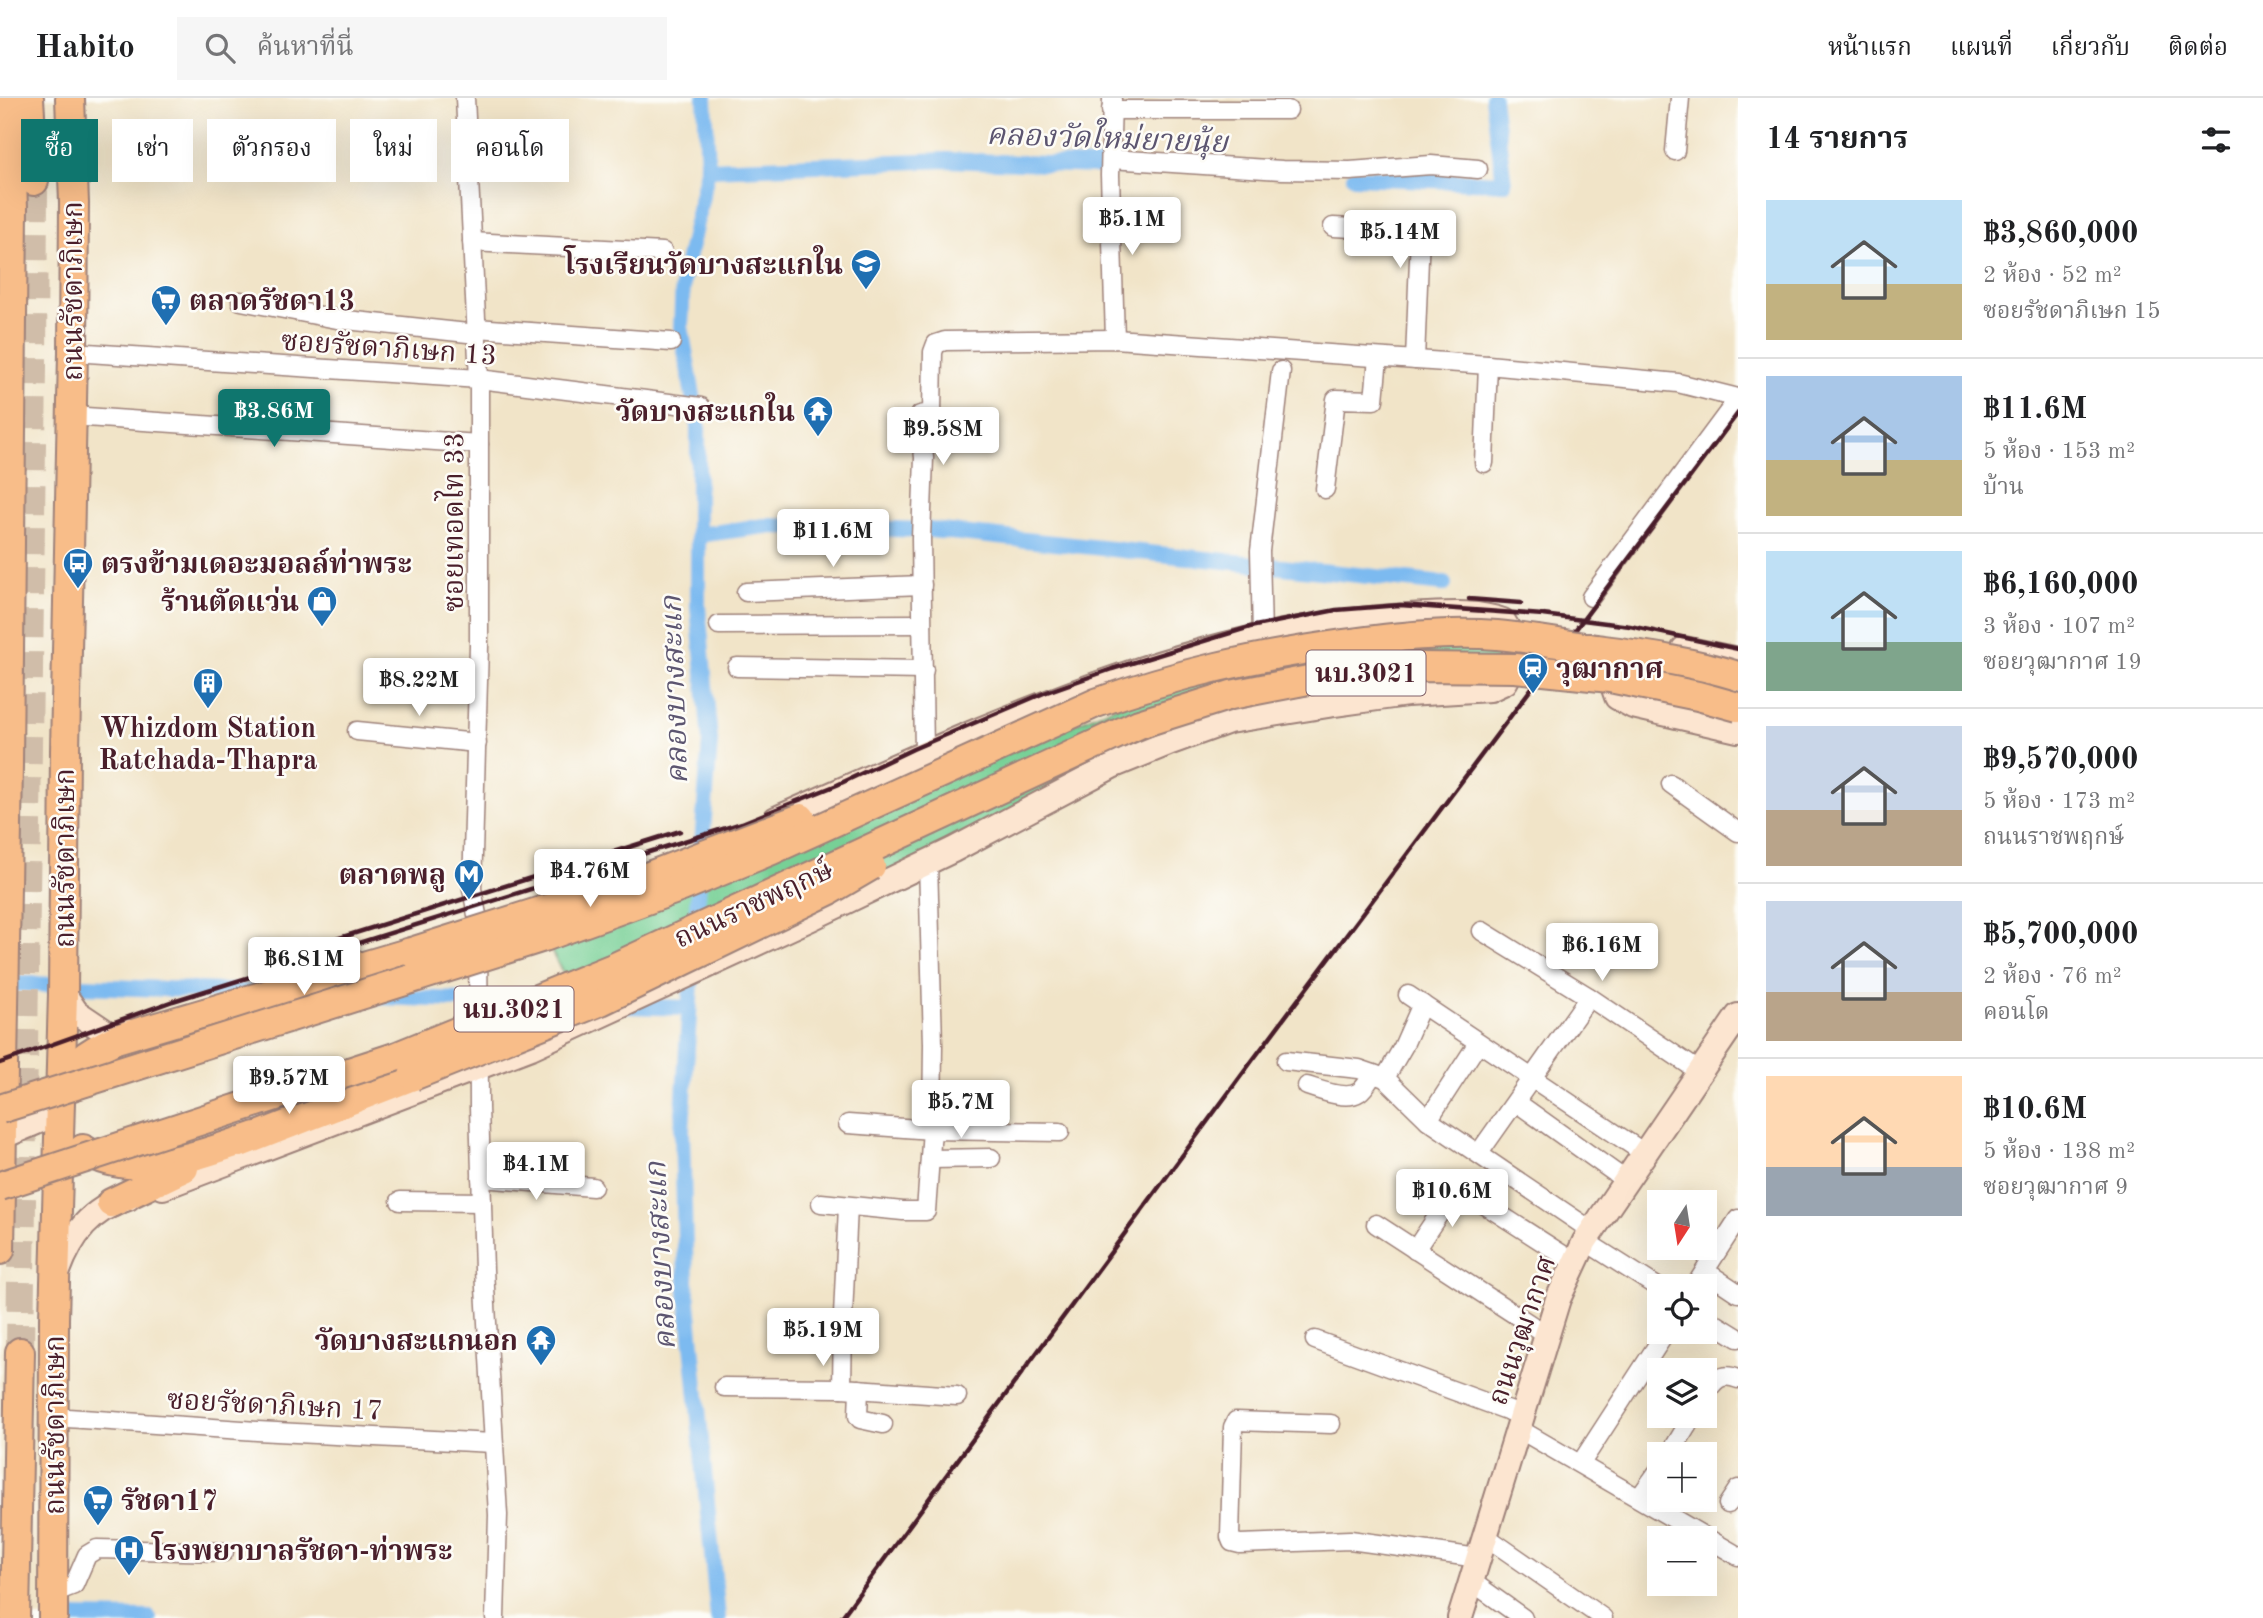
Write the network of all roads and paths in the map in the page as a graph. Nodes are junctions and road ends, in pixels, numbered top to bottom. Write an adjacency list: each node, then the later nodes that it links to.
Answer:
1 (9, 98): 47 (main road, ถนนรัชดาภิเษก)
2 (29, 98): 3 (main road)
3 (48, 98)
4 (70, 98): 19 (main road, ถนนรัชดาภิเษก)
5 (465, 98): 13 (street, ซอยเทอดไท 33)
6 (1680, 98): 9 (street)
7 (1112, 104): 8 (street); 10 (street)
8 (1289, 110)
9 (1675, 151)
10 (1110, 165): 11 (street); 17 (street)
11 (1478, 169)
12 (1333, 227): 21 (street)
13 (472, 242): 14 (street); 16 (street, ซอยเทอดไท 33)
14 (663, 251)
15 (241, 301): 16 (street)
16 (477, 331): 18 (street); 24 (street, ซอยเทอดไท 33)
17 (1115, 339): 20 (street); 31 (street)
18 (671, 342)
19 (73, 352): 24 (street, ซอยรัชดาภิเษก 13); 27 (main road, ถนนรัชดาภิเษก)
20 (1378, 358): 21 (street); 30 (street)
21 (1415, 360): 22 (street)
22 (1488, 365): 25 (street); 29 (street)
23 (1280, 371): 36 (street)
24 (479, 379): 26 (street, ซอยรัชดาภิเษก 13); 28 (street, ซอยเทอดไท 33)
25 (1738, 399): 33 (street)
26 (701, 407)
27 (71, 416): 28 (street); 54 (main road, ถนนรัชดาภิเษก)
28 (479, 444): 45 (street, ซอยเทอดไท 33)
29 (1484, 463)
30 (1325, 489)
31 (922, 585): 32 (street); 34 (street)
32 (746, 592)
33 (1591, 597)
34 (922, 624): 35 (street); 39 (street)
35 (719, 625)
36 (1262, 636): 46 (main road, ถนนราชพฤกษ์ / นบ.3021); 51 (main road, ถนนราชพฤกษ์ / นบ.3021)
37 (1738, 660): 43 (main road)
38 (737, 667): 39 (street)
39 (923, 670): 46 (street)
40 (1738, 676): 42 (main road, ถนนราชพฤกษ์ / นบ.3021, bridge)
41 (1738, 707): 48 (main road, ถนนราชพฤกษ์ / นบ.3021, bridge)
42 (1040, 729): 57 (main road, bridge); 67 (main road, ถนนราชพฤกษ์ / นบ.3021, bridge)
43 (1738, 730)
44 (357, 731): 45 (street)
45 (477, 743): 52 (street, ซอยเทอดไท 33)
46 (924, 754): 52 (main road, ถนนราชพฤกษ์ / นบ.3021)
47 (4, 765): 58 (main road, ถนนรัชดาภิเษก)
48 (1009, 784): 73 (main road, bridge); 81 (main road, ถนนราชพฤกษ์ / นบ.3021, bridge)
49 (1671, 784): 50 (street)
50 (1738, 832)
51 (928, 862): 61 (main road, ถนนราชพฤกษ์ / นบ.3021); 71 (street)
52 (478, 920): 57 (main road, ถนนราชพฤกษ์ / นบ.3021); 61 (street, ซอยเทอดไท 33)
53 (1482, 930): 55 (street)
54 (63, 993): 57 (main road); 68 (main road, ถนนรัชดาภิเษก)
55 (1589, 997): 62 (street); 64 (street)
56 (1738, 1016): 62 (main road, ถนนวุฒากาศ)
57 (116, 1039): 68 (main road)
58 (1, 1040): 74 (main road, ถนนรัชดาภิเษก)
59 (1478, 1043): 63 (street); 64 (street); 69 (street)
60 (1286, 1061): 63 (street)
61 (480, 1067): 79 (street, ซอยเทอดไท 33); 85 (main road, ถนนราชพฤกษ์ / นบ.3021)
62 (1700, 1072): 76 (main road, ถนนวุฒากาศ)
63 (1379, 1076): 65 (street); 69 (street)
64 (1531, 1079): 66 (street); 76 (street)
65 (1307, 1086)
66 (1516, 1102): 75 (street); 80 (street)
67 (0, 1109)
68 (60, 1112): 73 (main road); 74 (main road); 93 (main road, ถนนรัชดาภิเษก)
69 (1428, 1120): 75 (street)
70 (848, 1124): 71 (street)
71 (932, 1130): 72 (street); 78 (street)
72 (1060, 1132)
73 (256, 1136): 85 (main road)
74 (0, 1137): 91 (main road, ถนนรัชดาภิเษก)
75 (1479, 1153): 90 (street)
76 (1644, 1153): 80 (main road, ถนนวุฒากาศ)
77 (991, 1158): 78 (street)
78 (931, 1159): 87 (street)
79 (481, 1178): 82 (street); 84 (street, ซอยเทอดไท 33)
80 (1625, 1180): 90 (main road, ถนนวุฒากาศ)
81 (0, 1186)
82 (593, 1186)
83 (400, 1201): 84 (street)
84 (482, 1202): 112 (street, ซอยเทอดไท 33)
85 (111, 1203): 93 (main road, ถนนราชพฤกษ์ / นบ.3021)
86 (821, 1203): 87 (street)
87 (848, 1206): 106 (street)
88 (1738, 1219): 94 (street)
89 (1376, 1224): 92 (street)
90 (1584, 1244): 92 (street); 95 (street); 99 (main road, ถนนวุฒากาศ)
91 (0, 1250)
92 (1415, 1250): 99 (street)
93 (57, 1273): 108 (main road, ถนนรัชดาภิเษก)
94 (1703, 1274)
95 (1647, 1281)
96 (1717, 1285): 97 (street)
97 (1738, 1293)
98 (1717, 1325): 100 (street)
99 (1548, 1336): 109 (main road, ถนนวุฒากาศ)
100 (1738, 1338)
101 (1315, 1340): 109 (street)
102 (1658, 1344): 113 (street)
103 (1738, 1379): 104 (street)
104 (1717, 1381)
105 (724, 1387): 106 (street)
106 (850, 1389): 107 (street); 110 (street)
107 (957, 1396)
108 (53, 1417): 112 (street, ซอยรัชดาภิเษก 17); 119 (main road, ถนนรัชดาภิเษก)
109 (1521, 1422): 113 (street); 118 (main road, ถนนวุฒากาศ)
110 (883, 1424)
111 (1331, 1424): 118 (street)
112 (493, 1443): 122 (street, ซอยเทอดไท 33)
113 (1581, 1463): 115 (street)
114 (1647, 1486): 115 (street)
115 (1639, 1498): 117 (street)
116 (224, 1552): 119 (street)
117 (1738, 1556)
118 (1478, 1558): 123 (main road, ถนนวุฒากาศ); 124 (street); 125 (street)
119 (53, 1605)
120 (15, 1618): 121 (main road, ถนนรัชดาภิเษก)
121 (33, 1618)
122 (495, 1618)
123 (1460, 1618)
124 (1523, 1618)
125 (1603, 1618)

